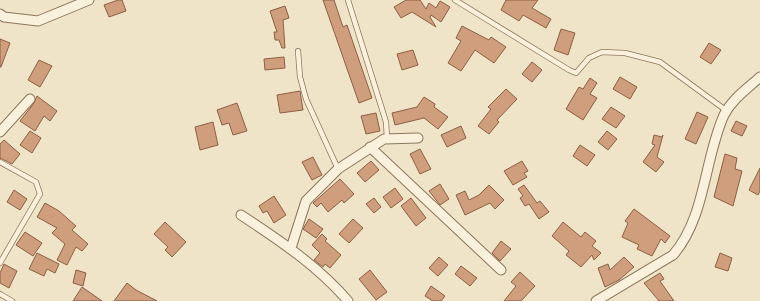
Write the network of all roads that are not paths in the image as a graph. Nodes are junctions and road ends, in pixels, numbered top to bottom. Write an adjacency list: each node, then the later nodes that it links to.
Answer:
1 (89, 0): 4 (street)
2 (348, 0): 10 (lane)
3 (455, 0): 8 (lane)
4 (0, 14)
5 (298, 51): 14 (lane)
6 (760, 78): 8 (street)
7 (30, 99): 9 (street)
8 (727, 111): 22 (street)
9 (0, 132)
10 (387, 138): 11 (street); 12 (street)
11 (418, 138)
12 (370, 147): 14 (street); 18 (street)
13 (0, 162): 17 (lane)
14 (338, 169): 16 (street)
15 (241, 215): 16 (street)
16 (291, 248): 21 (street)
17 (0, 263)
18 (501, 270)
19 (0, 294): 20 (lane)
20 (12, 301)
21 (348, 301)
22 (596, 301)

